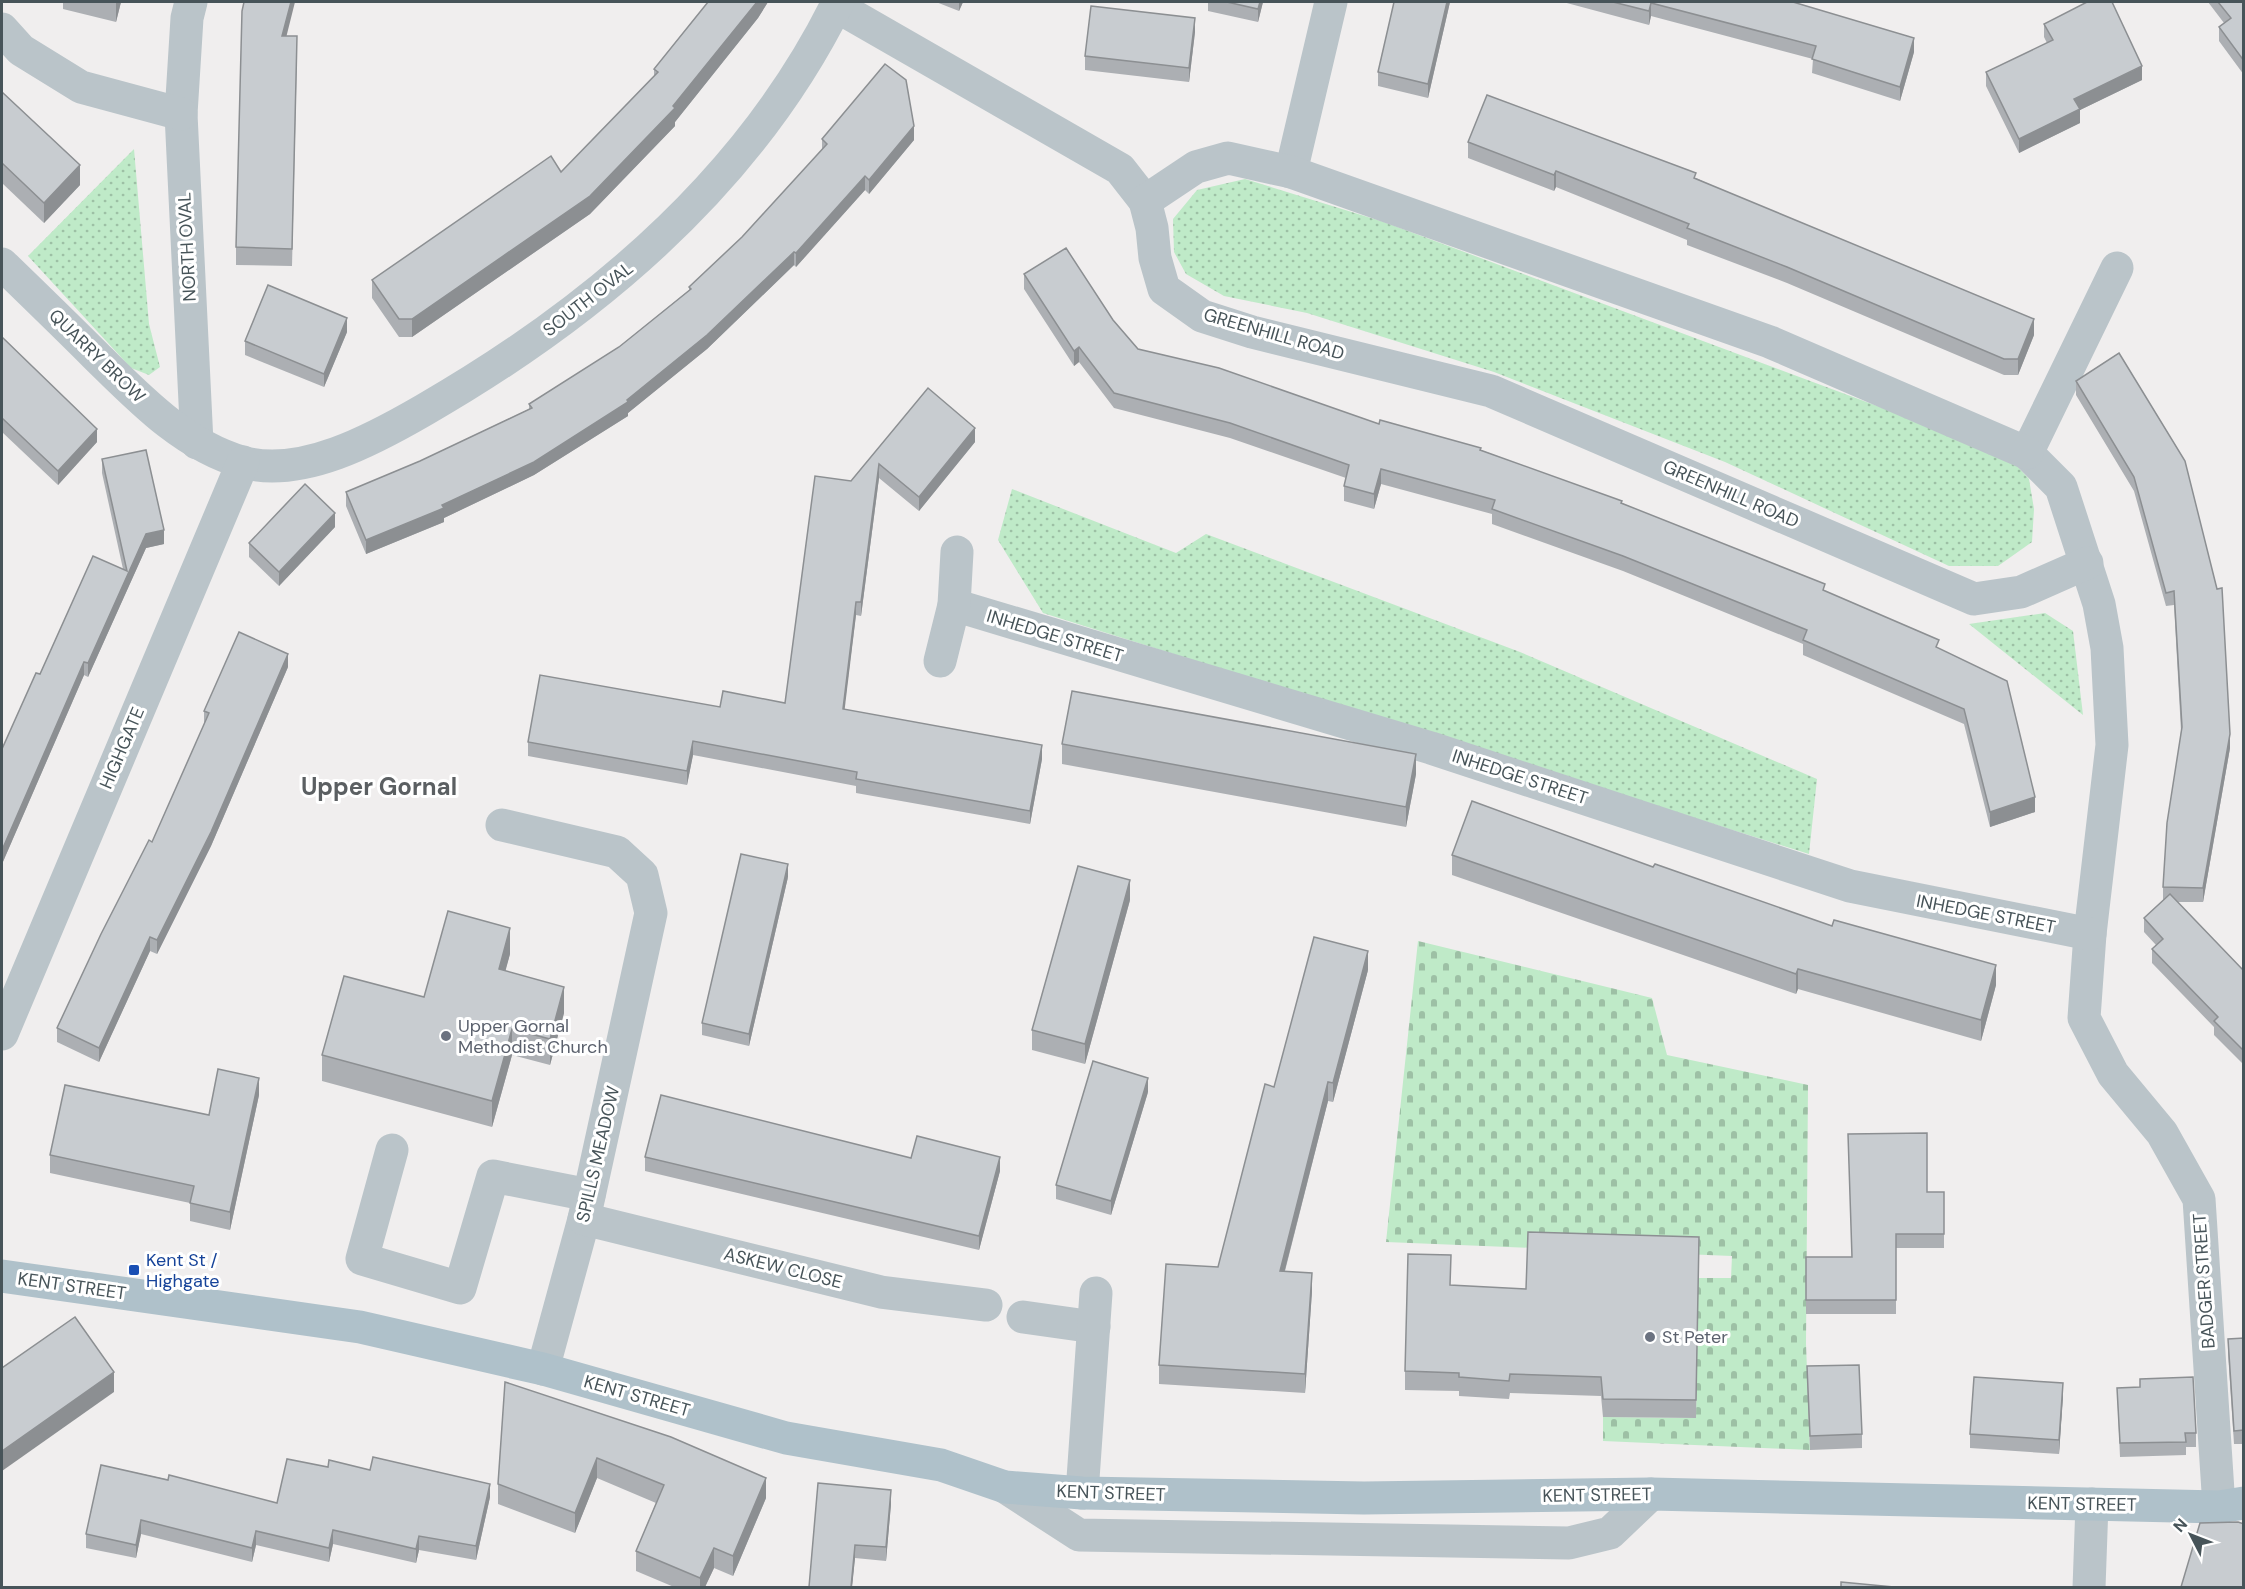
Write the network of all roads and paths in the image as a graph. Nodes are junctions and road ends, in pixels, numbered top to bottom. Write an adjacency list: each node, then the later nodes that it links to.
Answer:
1 (191, 2): 5 (street, NORTH OVAL)
2 (1331, 2): 6 (street)
3 (837, 4): 7 (street); 12 (street, SOUTH OVAL)
4 (2, 29): 5 (street)
5 (181, 114): 10 (street, NORTH OVAL)
6 (1291, 172): 7 (street); 11 (street)
7 (1145, 201): 14 (street, GREENHILL ROAD)
8 (2, 264): 10 (street, QUARRY BROW)
9 (2117, 268): 11 (street)
10 (197, 443): 12 (street)
11 (2027, 453): 14 (street)
12 (243, 462): 19 (street, HIGHGATE)
13 (957, 552): 15 (street)
14 (2086, 562): 18 (street, BADGER STREET)
15 (954, 605): 16 (street); 18 (street, INHEDGE STREET)
16 (940, 661)
17 (502, 825): 21 (street, SPILLS MEADOW)
18 (2090, 934): 32 (street, BADGER STREET)
19 (2, 1034)
20 (392, 1150): 21 (street, ASKEW CLOSE)
21 (586, 1207): 24 (street, ASKEW CLOSE); 27 (street, SPILLS MEADOW)
22 (5, 1281): 27 (main road, KENT STREET)
23 (1096, 1293): 26 (street)
24 (986, 1305)
25 (1023, 1317): 26 (street)
26 (1094, 1327): 29 (street)
27 (543, 1369): 28 (main road, KENT STREET)
28 (1005, 1487): 29 (main road, KENT STREET); 30 (street)
29 (1082, 1493): 30 (main road, KENT STREET)
30 (1651, 1494): 31 (main road, KENT STREET)
31 (2092, 1504): 32 (main road, KENT STREET); 33 (street)
32 (2231, 1505)
33 (2089, 1587)

